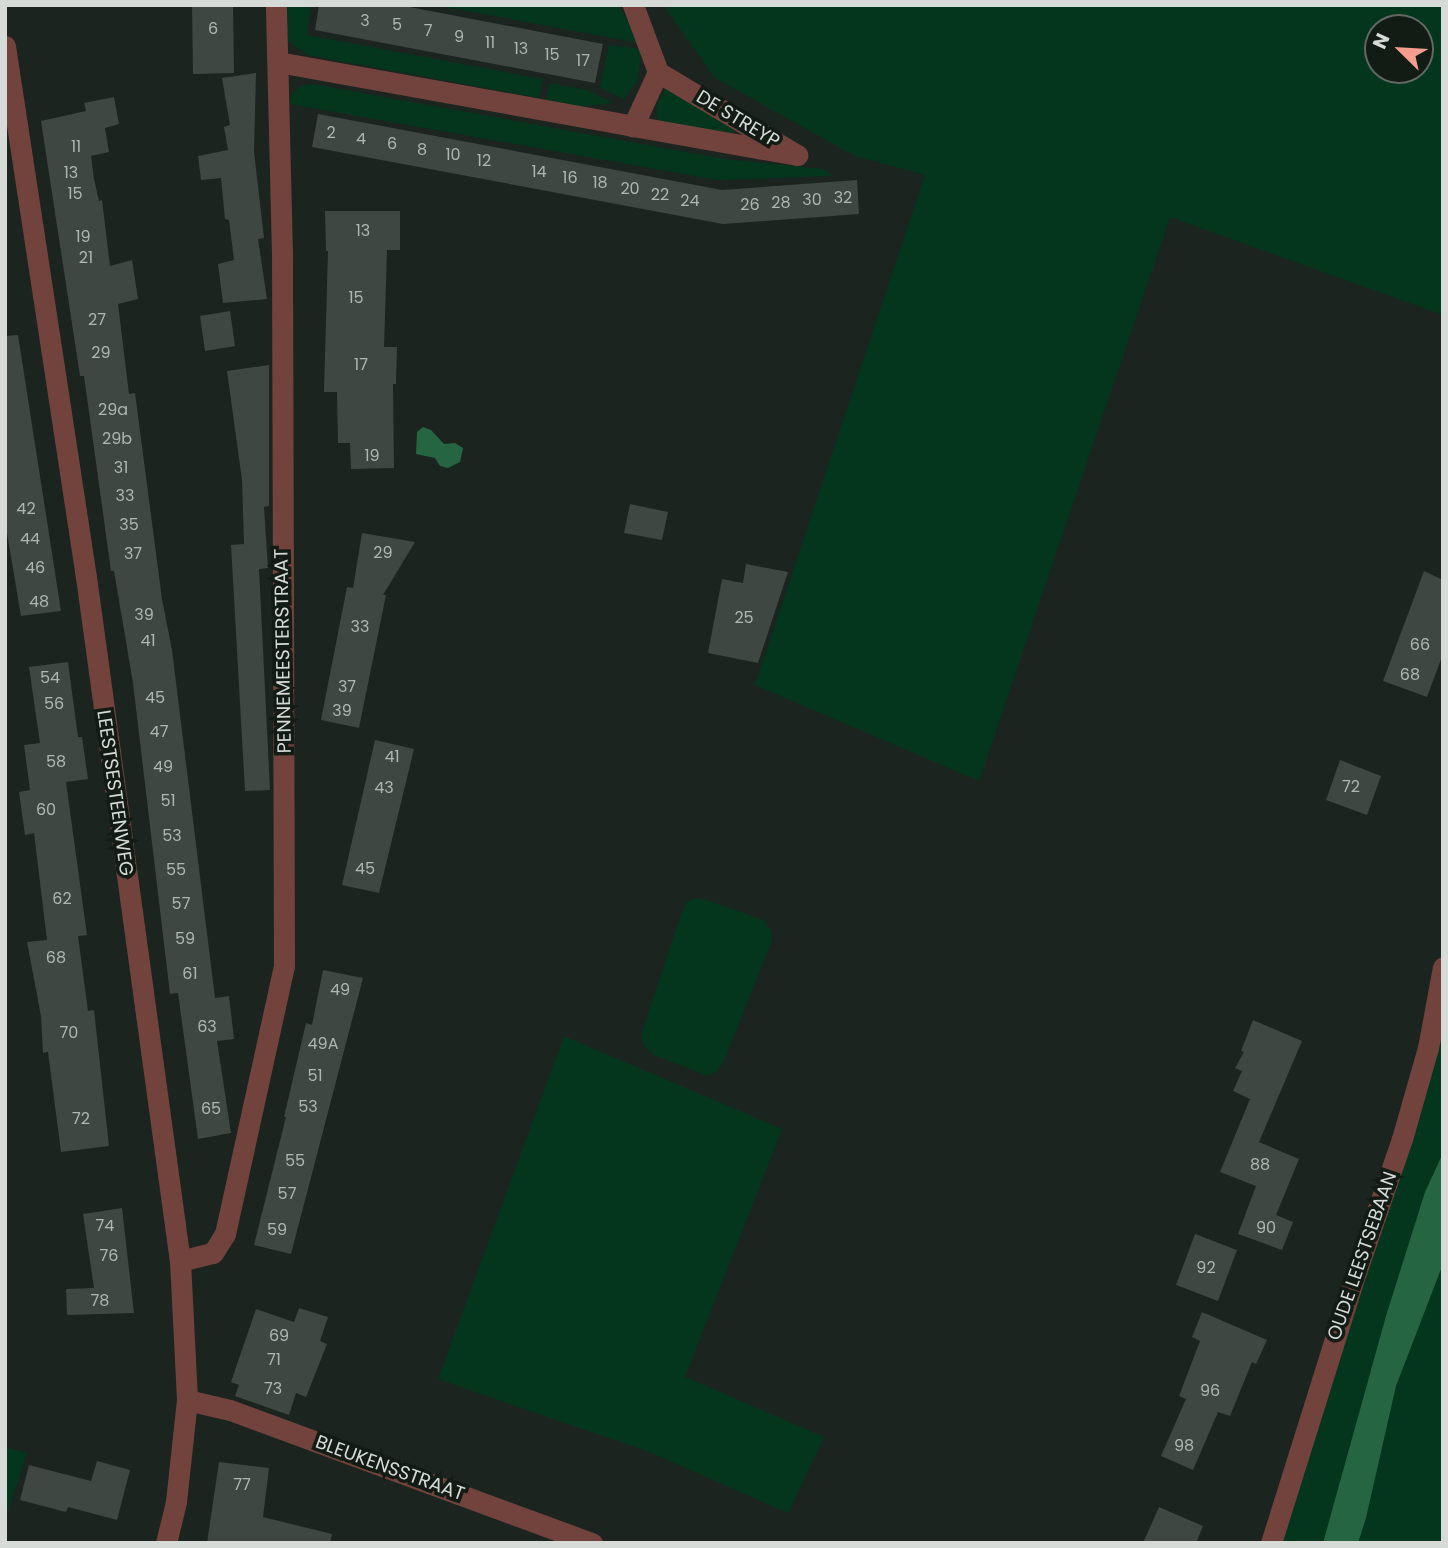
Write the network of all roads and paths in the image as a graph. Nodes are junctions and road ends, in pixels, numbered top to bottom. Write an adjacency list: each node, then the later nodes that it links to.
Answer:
1 (276, 5): 4 (street, PENNEMEESTERSTRAAT)
2 (633, 5): 5 (street)
3 (5, 46): 8 (street, LEESTSESTEENWEG)
4 (278, 62): 6 (street, DE STREYP); 8 (street, PENNEMEESTERSTRAAT)
5 (658, 72): 6 (street); 6 (street, DE STREYP)
6 (633, 126)
7 (1443, 967): 12 (street, OUDE LEESTSEBAAN)
8 (180, 1261): 9 (street, LEESTSESTEENWEG)
9 (187, 1400): 10 (street, LEESTSESTEENWEG); 11 (street, BLEUKENSSTRAAT)
10 (166, 1543)
11 (592, 1543)
12 (1271, 1543)

